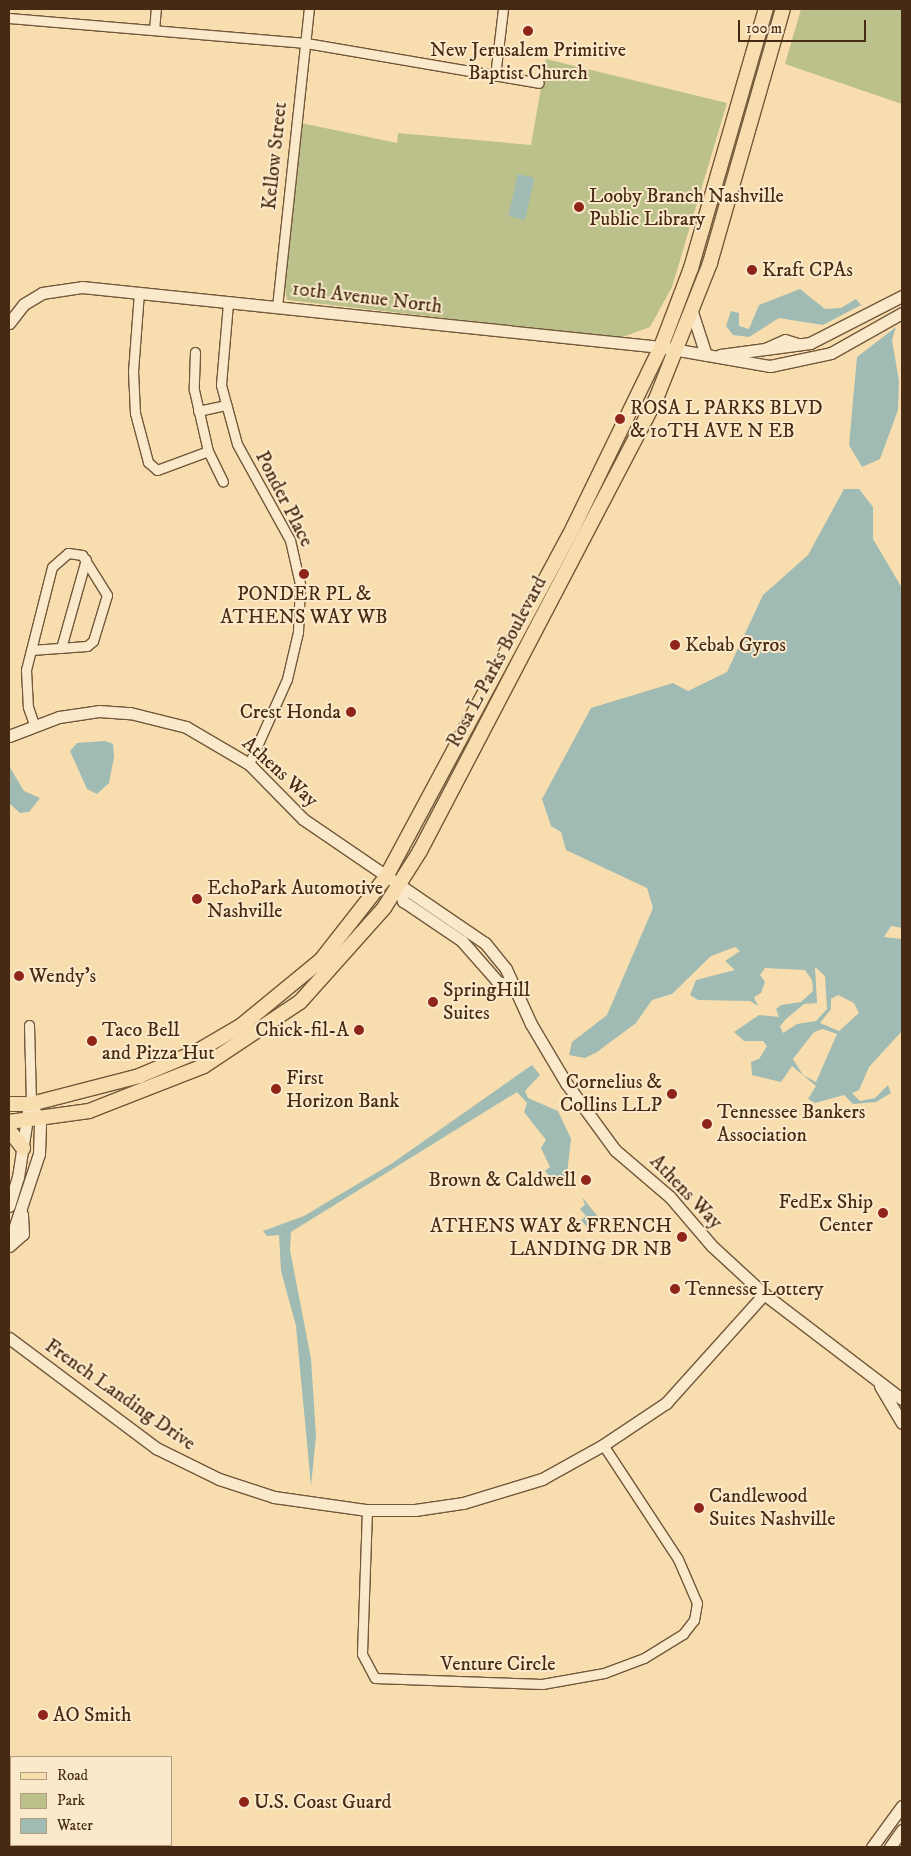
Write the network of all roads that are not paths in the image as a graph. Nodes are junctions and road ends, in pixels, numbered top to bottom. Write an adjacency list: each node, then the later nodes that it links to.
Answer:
1 (156, 9): 7 (street)
2 (309, 9): 8 (street, Kellow Street)
3 (503, 9): 9 (street)
4 (766, 9): 18 (main road, Rosa L Parks Boulevard)
5 (783, 9): 15 (main road, Rosa L Parks Boulevard)
6 (9, 18): 7 (street)
7 (154, 30): 8 (street)
8 (306, 43): 9 (street); 14 (street, Kellow Street)
9 (495, 76): 10 (street)
10 (539, 83)
11 (139, 292): 13 (street, 10th Avenue North); 17 (street, 10th Avenue North); 24 (street)
12 (902, 296): 21 (street)
13 (228, 303): 14 (street, 10th Avenue North); 22 (street, Ponder Place)
14 (277, 306): 18 (street, 10th Avenue North)
15 (692, 312): 19 (main road, Rosa L Parks Boulevard); 21 (street)
16 (902, 313): 21 (street)
17 (9, 323)
18 (661, 347): 19 (street, 10th Avenue North); 32 (main road, Rosa L Parks Boulevard)
19 (678, 350): 21 (street, 10th Avenue North); 33 (main road, Rosa L Parks Boulevard)
20 (195, 352): 23 (street)
21 (710, 355)
22 (226, 406): 23 (street); 31 (street, Ponder Place)
23 (198, 411): 24 (street)
24 (208, 451): 25 (street)
25 (223, 482)
26 (86, 559): 27 (street); 27 (street); 28 (street)
27 (61, 648): 28 (street)
28 (32, 650): 29 (street)
29 (34, 724): 30 (street, Athens Way); 31 (street, Athens Way)
30 (9, 736)
31 (249, 764): 32 (street, Athens Way)
32 (386, 877): 33 (street, Athens Way); 36 (main road, Rosa L Parks Boulevard)
33 (399, 886): 37 (main road, Rosa L Parks Boulevard); 44 (street, Athens Way)
34 (29, 1025): 36 (street)
35 (9, 1104): 36 (main road, Rosa L Parks Boulevard)
36 (31, 1104): 37 (street); 39 (street)
37 (40, 1121): 39 (main road, Rosa L Parks Boulevard); 43 (street)
38 (9, 1122): 39 (main road, Rosa L Parks Boulevard)
39 (24, 1122): 41 (street)
40 (9, 1130): 41 (main road)
41 (23, 1148): 42 (street)
42 (9, 1206)
43 (9, 1245)
44 (764, 1294): 48 (street, Athens Way); 51 (street, French Landing Drive)
45 (9, 1330): 47 (street)
46 (9, 1338): 47 (street, French Landing Drive)
47 (14, 1347): 52 (street, French Landing Drive)
48 (880, 1386): 49 (street, Athens Way); 50 (street, Athens Way)
49 (902, 1399)
50 (902, 1423)
51 (603, 1445): 52 (street, French Landing Drive); 52 (street, Venture Circle)
52 (367, 1510)
53 (902, 1806): 55 (street)
54 (902, 1830): 56 (street)
55 (872, 1847)
56 (890, 1847)

